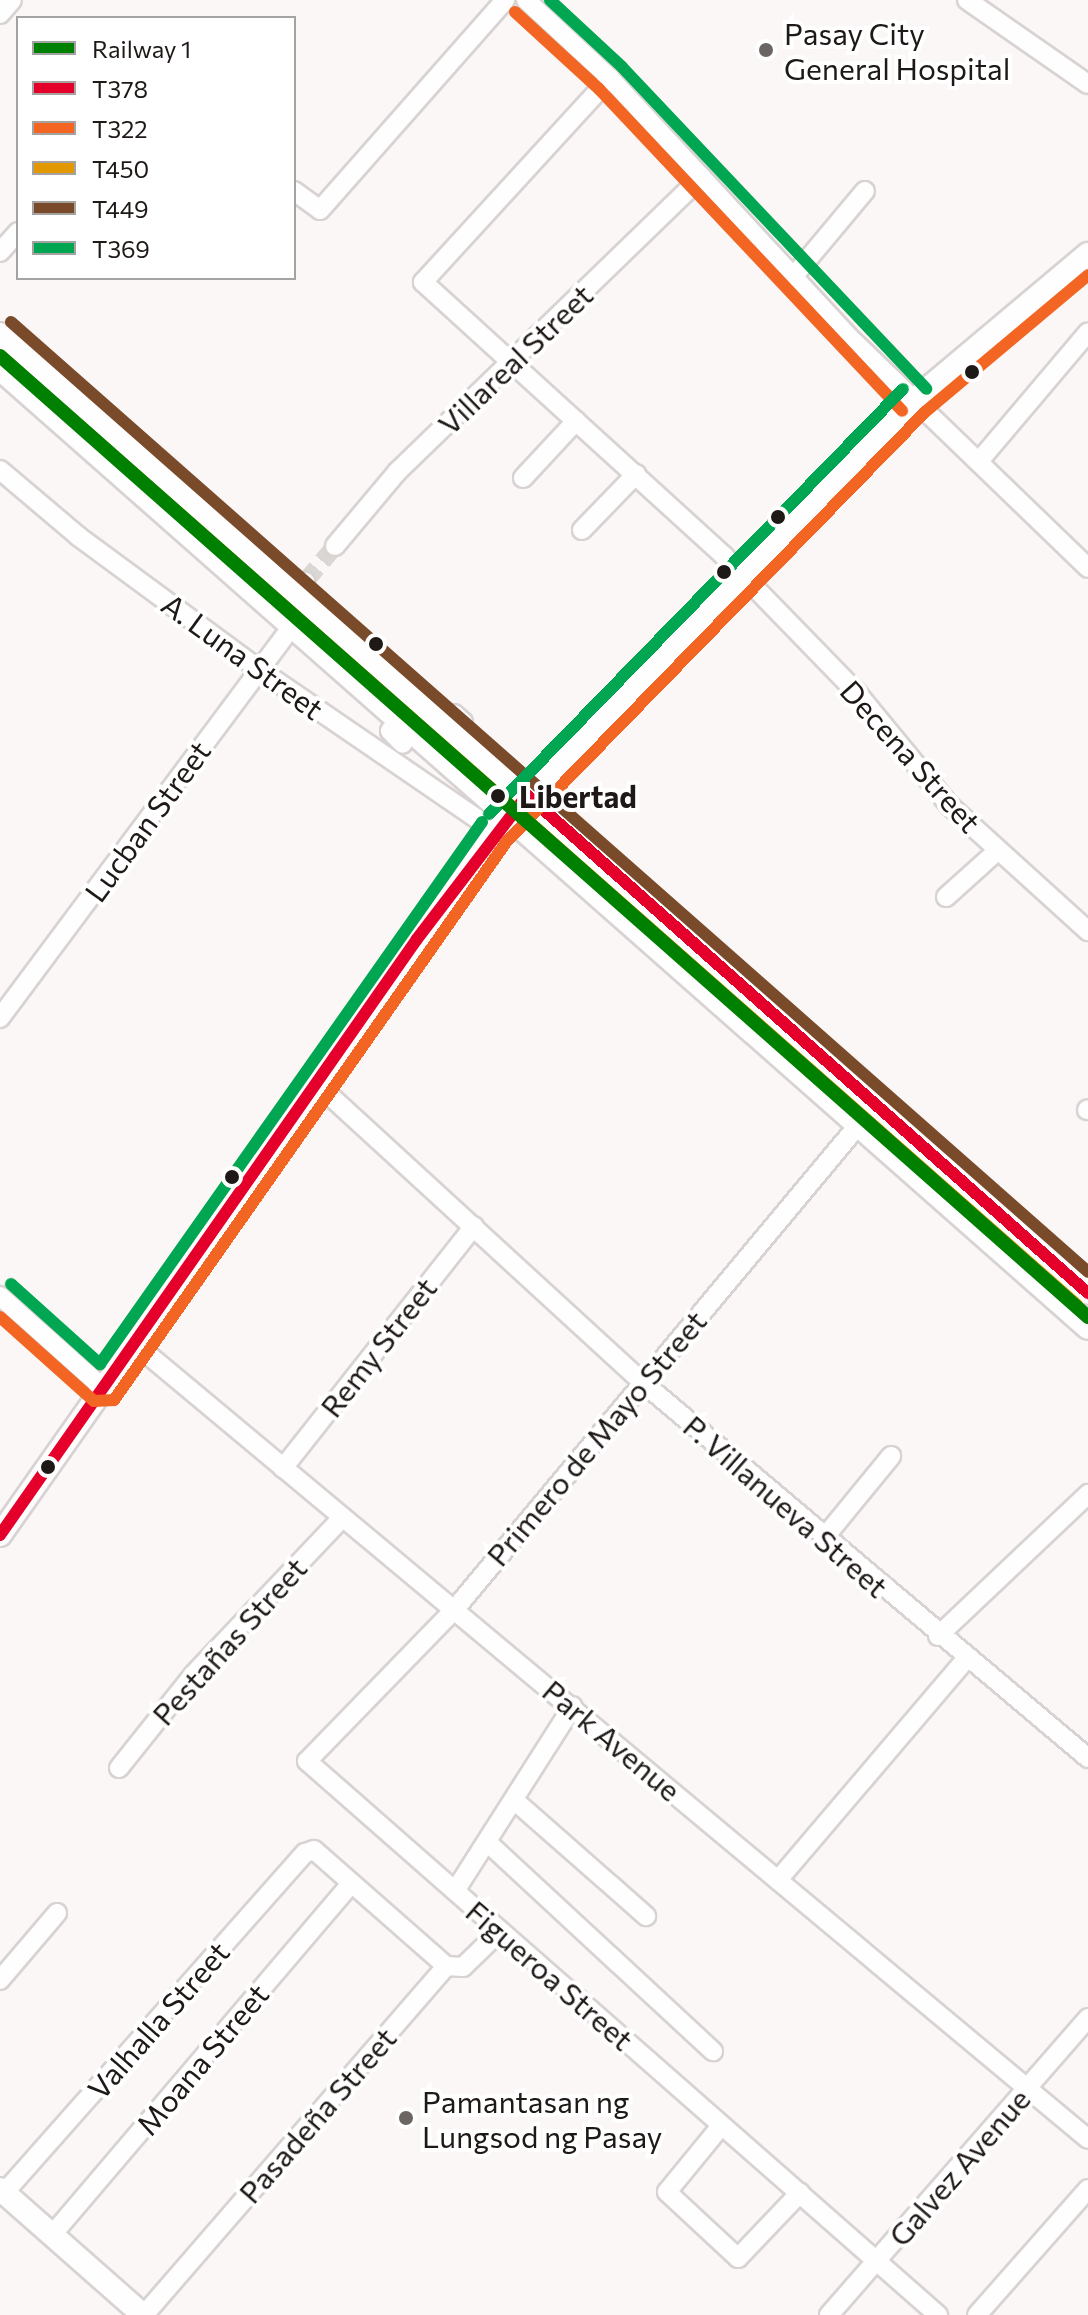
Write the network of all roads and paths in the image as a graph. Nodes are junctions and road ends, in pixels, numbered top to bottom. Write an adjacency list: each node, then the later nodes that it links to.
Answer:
1 (12, 0): 5 (street)
2 (505, 0): 10 (street)
3 (526, 0): 6 (street)
4 (967, 0): 7 (street)
5 (0, 14)
6 (610, 78): 8 (street); 17 (street, Decena Street)
7 (1088, 84)
8 (701, 177): 14 (street); 17 (street, Villareal Street)
9 (865, 191): 14 (street)
10 (296, 192)
11 (16, 234): 12 (street)
12 (0, 252)
13 (1088, 254): 19 (main road)
14 (793, 277): 19 (street)
15 (1088, 332): 21 (street)
16 (0, 334): 29 (main road)
17 (511, 363): 20 (street, Decena Street); 26 (street, Villareal Street)
18 (0, 369): 30 (main road)
19 (914, 400): 21 (street); 28 (main road)
20 (576, 421): 23 (street, Decena Street); 24 (street)
21 (980, 460): 27 (street)
22 (0, 470): 31 (street, A. Luna Street)
23 (636, 474): 25 (street); 28 (street, Decena Street)
24 (523, 478)
25 (582, 530)
26 (335, 546)
27 (1088, 568)
28 (741, 573): 34 (main road); 36 (street, Decena Street)
29 (301, 588): 30 (street); 34 (main road)
30 (291, 622): 31 (street, Lucban Street); 32 (main road)
31 (257, 668): 35 (street, A. Luna Street); 39 (street, Lucban Street)
32 (401, 719): 33 (street); 35 (main road)
33 (403, 744)
34 (527, 795): 35 (main road); 41 (main road)
35 (502, 823): 40 (main road); 42 (main road)
36 (997, 851): 37 (street); 38 (street, Decena Street)
37 (946, 897)
38 (1088, 931)
39 (0, 1018)
40 (316, 1083): 43 (street, P. Villanueva Street); 48 (main road)
41 (875, 1105): 42 (street, Primero de Mayo Street); 44 (main road)
42 (858, 1123): 46 (main road); 49 (street, Primero de Mayo Street)
43 (474, 1226): 49 (street, P. Villanueva Street); 52 (street, Remy Street)
44 (1081, 1287): 46 (main road)
45 (0, 1296): 50 (street)
46 (1057, 1300): 47 (main road)
47 (1088, 1328)
48 (134, 1343): 50 (main road); 52 (street, Park Avenue)
49 (641, 1381): 56 (street, P. Villanueva Street); 57 (street, Primero de Mayo Street)
50 (103, 1388): 55 (main road)
51 (891, 1456): 56 (street)
52 (283, 1468): 54 (street, Park Avenue)
53 (1088, 1494): 58 (street)
54 (343, 1517): 57 (street, Park Avenue); 63 (street, Pestañas Street)
55 (0, 1535)
56 (824, 1538): 58 (street, P. Villanueva Street)
57 (455, 1609): 60 (street, Park Avenue); 62 (street, Primero de Mayo Street)
58 (938, 1636): 59 (street, P. Villanueva Street)
59 (966, 1659): 61 (street, P. Villanueva Street); 66 (street)
60 (573, 1706): 64 (street); 66 (street, Park Avenue)
61 (1088, 1758)
62 (307, 1761): 68 (street, Figueroa Street)
63 (119, 1768)
64 (514, 1800): 65 (street); 70 (street)
65 (487, 1842): 68 (street); 75 (street)
66 (778, 1880): 76 (street, Park Avenue)
67 (351, 1884): 72 (street); 80 (street, Valhalla Street); 82 (street, Moana Street)
68 (455, 1891): 71 (street, Figueroa Street)
69 (57, 1913): 73 (street)
70 (646, 1916)
71 (500, 1931): 72 (street, Pasadeña Street); 77 (street, Figueroa Street)
72 (446, 1966): 84 (street, Pasadeña Street)
73 (0, 1980)
74 (1088, 2018): 76 (street, Galvez Avenue)
75 (713, 2051)
76 (1028, 2087): 78 (street, Park Avenue); 83 (street, Galvez Avenue)
77 (721, 2126): 81 (street, Figueroa Street); 81 (street)
78 (1088, 2139)
79 (1088, 2189): 87 (street)
80 (2, 2191): 82 (main road)
81 (800, 2193): 83 (street, Figueroa Street)
82 (52, 2235): 84 (main road)
83 (877, 2261): 85 (street, Galvez Avenue); 86 (street, Figueroa Street)
84 (143, 2315)
85 (829, 2315)
86 (938, 2315)
87 (977, 2315)

